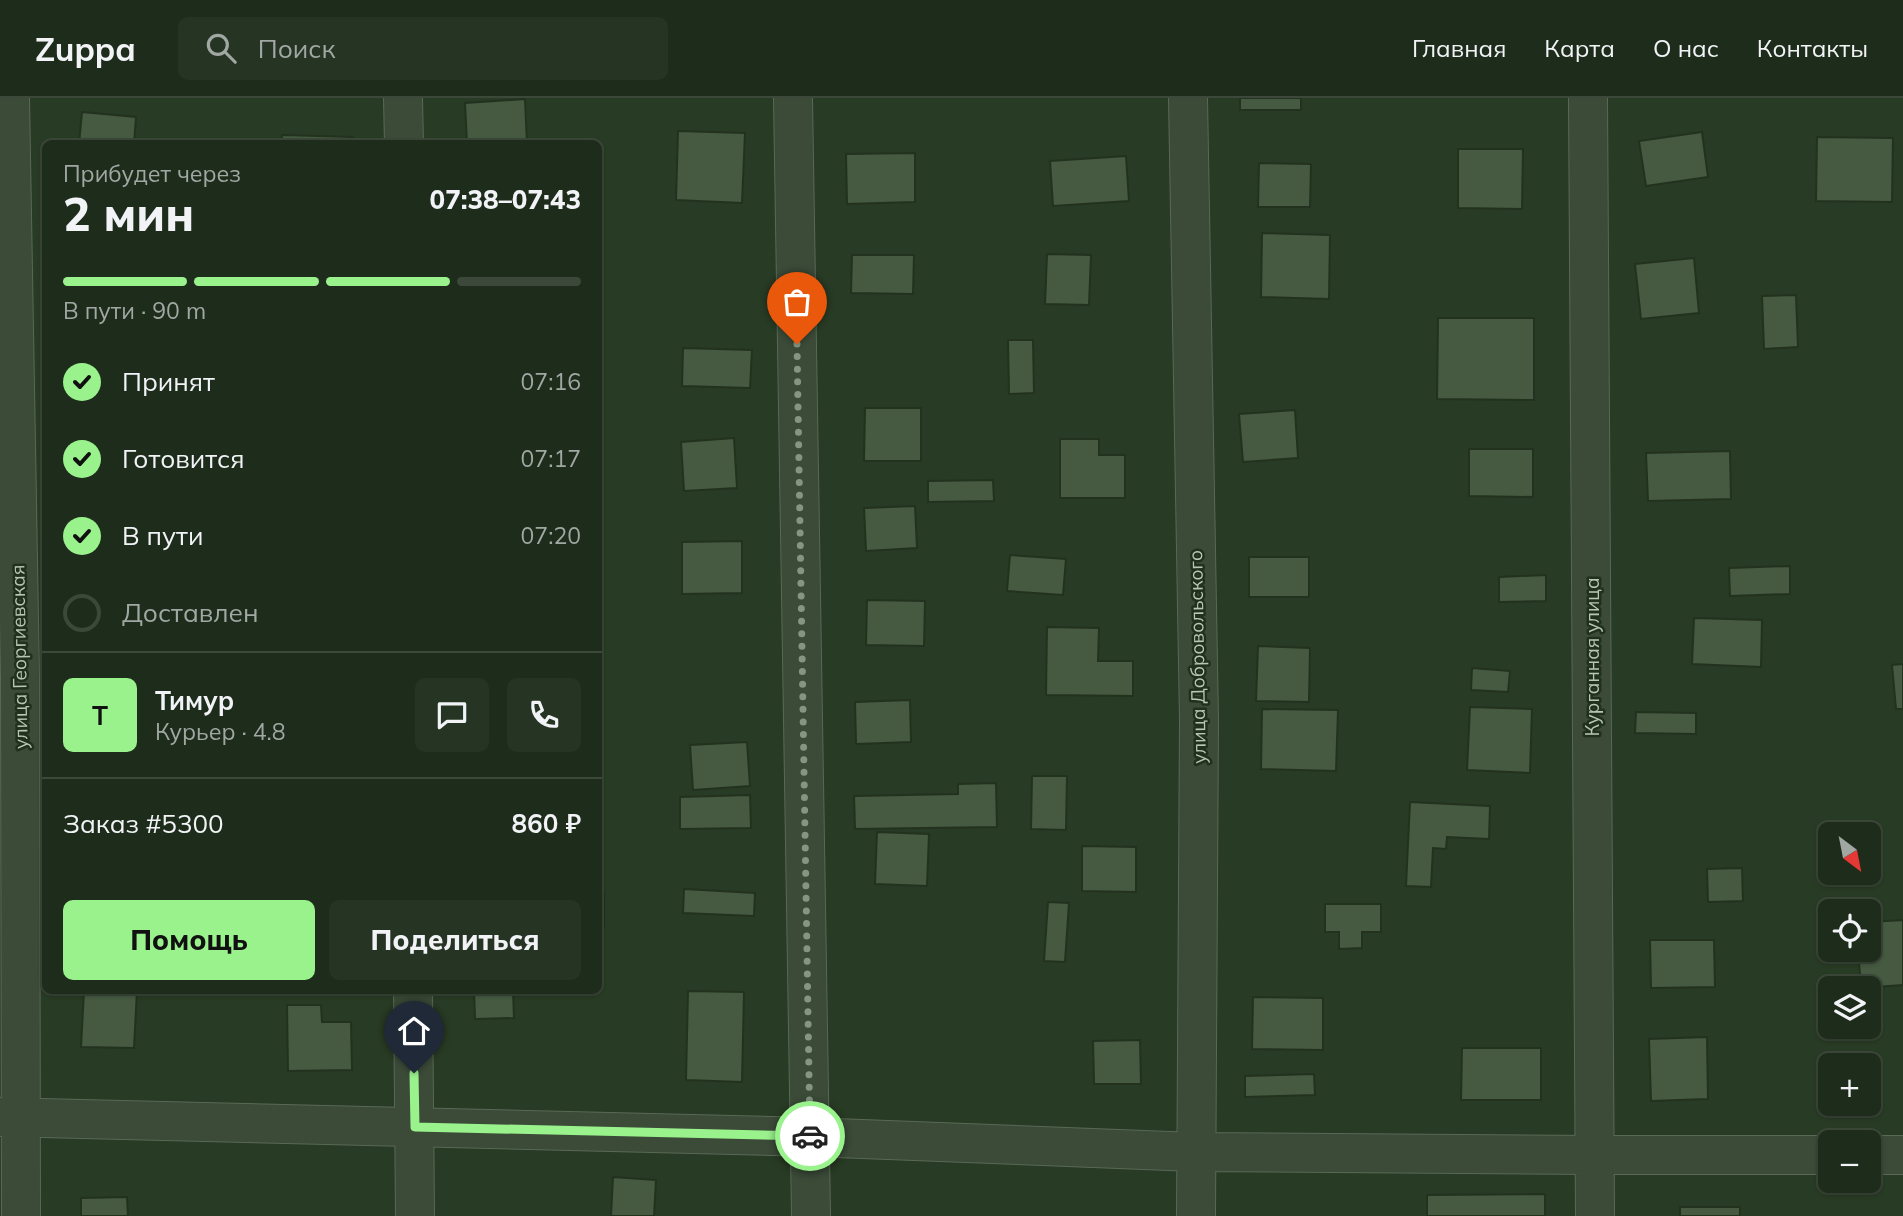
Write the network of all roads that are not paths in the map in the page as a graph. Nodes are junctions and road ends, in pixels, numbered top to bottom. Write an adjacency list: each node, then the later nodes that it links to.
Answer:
1 (10, 98): 8 (street, улица Георгиевская)
2 (403, 98): 6 (street)
3 (793, 98): 10 (street)
4 (1188, 98): 11 (street, улица Добровольского)
5 (1588, 98): 15 (street, Курганная улица)
6 (404, 140)
7 (413, 994): 9 (street)
8 (10, 1118): 9 (street); 16 (street, улица Георгиевская)
9 (415, 1127): 10 (street); 17 (street)
10 (810, 1137): 11 (street); 18 (street)
11 (1195, 1152): 15 (street); 19 (street, улица Добровольского)
12 (1818, 1155): 15 (street)
13 (1881, 1155): 14 (street)
14 (1903, 1155)
15 (1594, 1156): 20 (street, Курганная улица)
16 (21, 1216)
17 (415, 1216)
18 (811, 1216)
19 (1196, 1216)
20 (1595, 1216)

